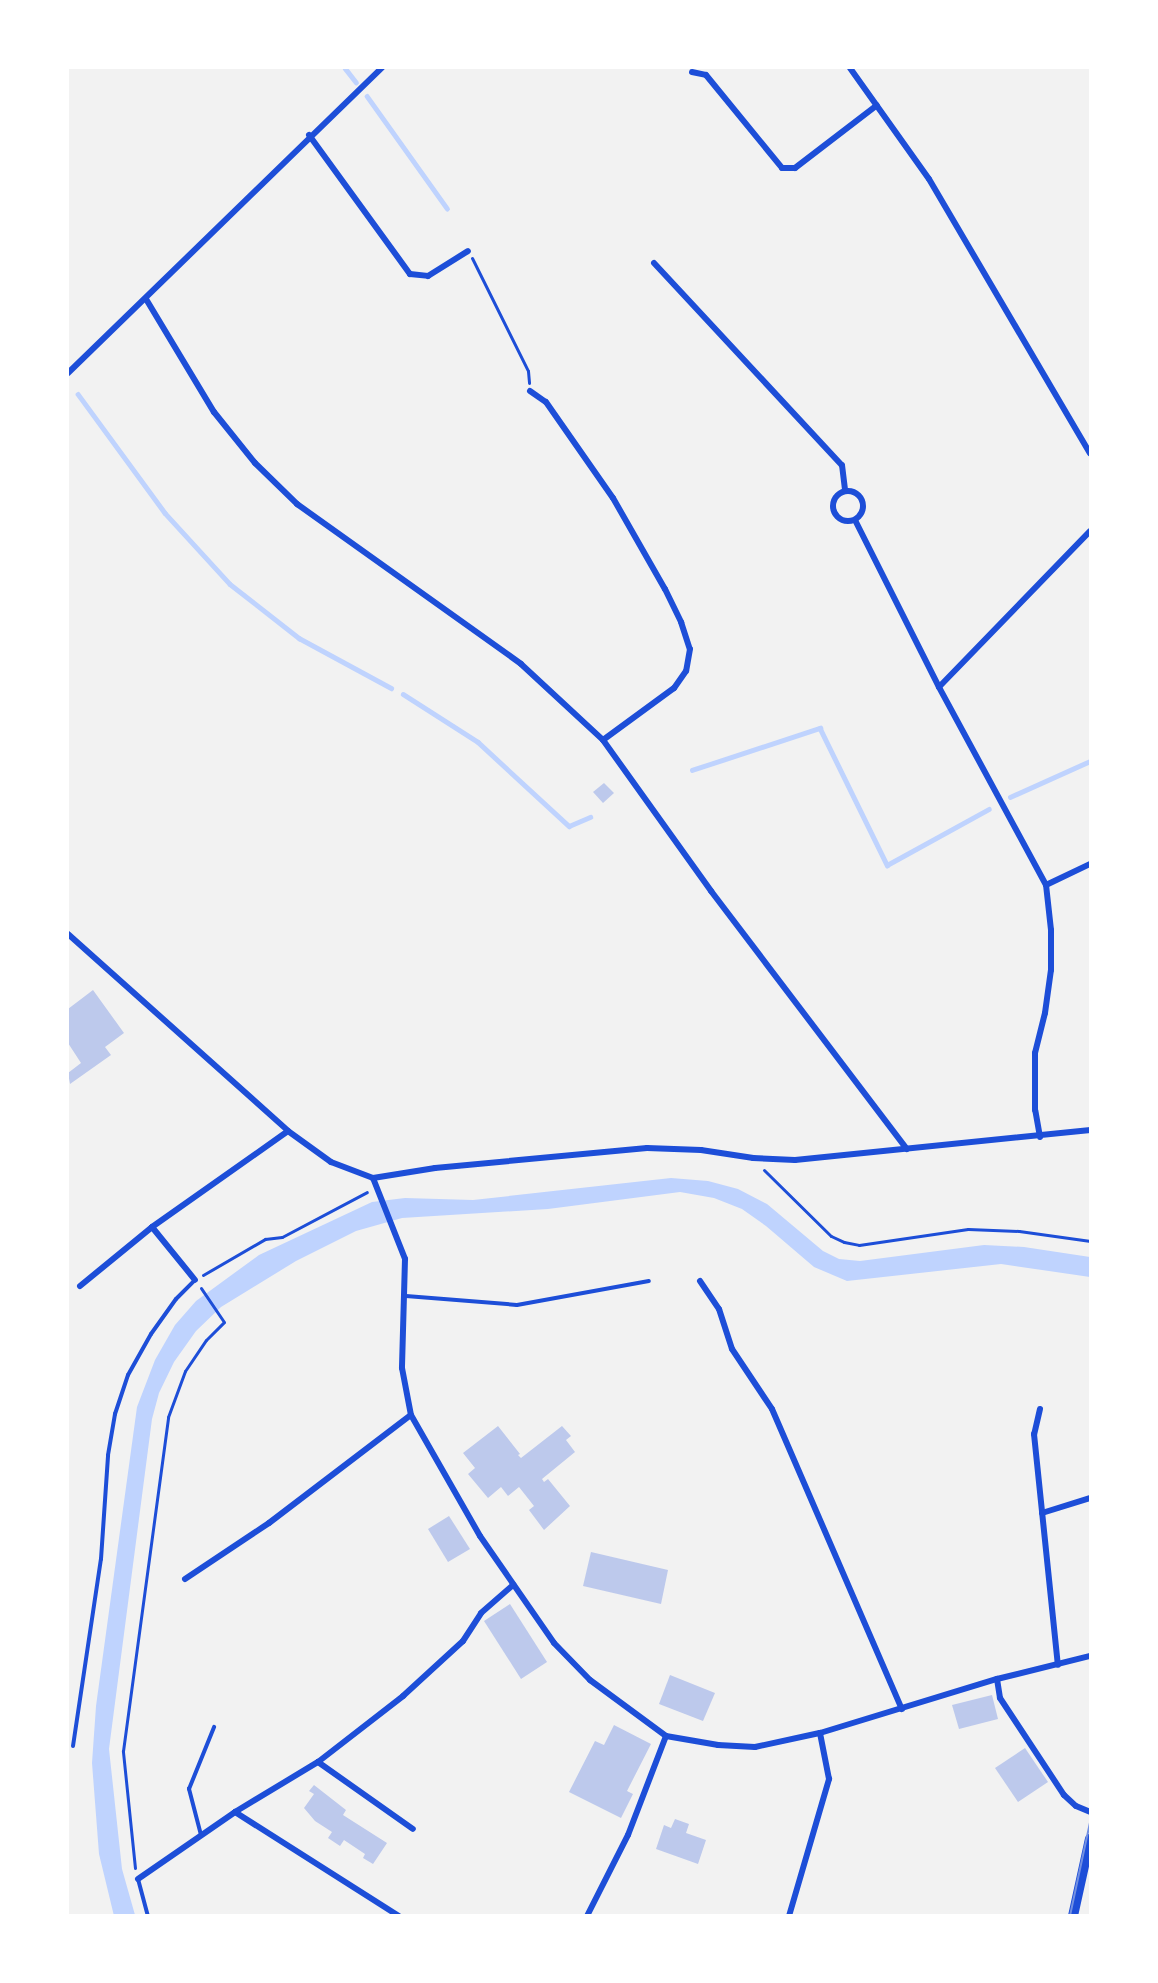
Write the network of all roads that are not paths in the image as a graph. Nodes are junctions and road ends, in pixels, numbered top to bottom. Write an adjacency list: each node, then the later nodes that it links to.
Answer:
1 (382, 68): 5 (street)
2 (850, 68): 4 (street)
3 (692, 72): 4 (street)
4 (877, 105): 11 (street)
5 (309, 135): 6 (street); 8 (street)
6 (468, 252)
7 (654, 263): 12 (street)
8 (146, 299): 9 (street); 16 (street)
9 (68, 373)
10 (530, 391): 16 (street)
11 (1090, 453)
12 (845, 491): 13 (street); 13 (street)
13 (855, 520): 15 (street)
14 (1090, 531): 15 (street)
15 (939, 687): 18 (street)
16 (603, 740): 23 (street)
17 (1090, 864): 18 (street)
18 (1046, 885): 22 (street)
19 (68, 934): 21 (street)
20 (1090, 1130): 22 (street)
21 (288, 1131): 24 (street); 25 (street)
22 (1040, 1137): 23 (street)
23 (907, 1149): 24 (street)
24 (373, 1178): 30 (street)
25 (152, 1227): 26 (street); 29 (street)
26 (195, 1280): 44 (lane)
27 (649, 1281): 30 (lane)
28 (700, 1281): 40 (street)
29 (80, 1286)
30 (406, 1296): 32 (street)
31 (1040, 1409): 34 (street)
32 (411, 1415): 35 (street); 36 (street)
33 (1090, 1498): 34 (street)
34 (1042, 1513): 38 (street)
35 (185, 1579)
36 (513, 1585): 43 (street); 45 (street)
37 (1090, 1656): 38 (street)
38 (1058, 1665): 39 (street)
39 (997, 1679): 40 (street); 47 (street)
40 (902, 1709): 42 (street)
41 (214, 1727): 49 (lane)
42 (820, 1733): 43 (street); 55 (street)
43 (666, 1736): 54 (street)
44 (73, 1746)
45 (318, 1762): 46 (street); 48 (street)
46 (235, 1812): 49 (street); 53 (street)
47 (1090, 1812)
48 (413, 1828)
49 (201, 1835): 51 (street)
50 (1090, 1839): 56 (street)
51 (138, 1879): 52 (lane)
52 (148, 1916)
53 (399, 1916)
54 (587, 1916)
55 (789, 1916)
56 (1073, 1916)

